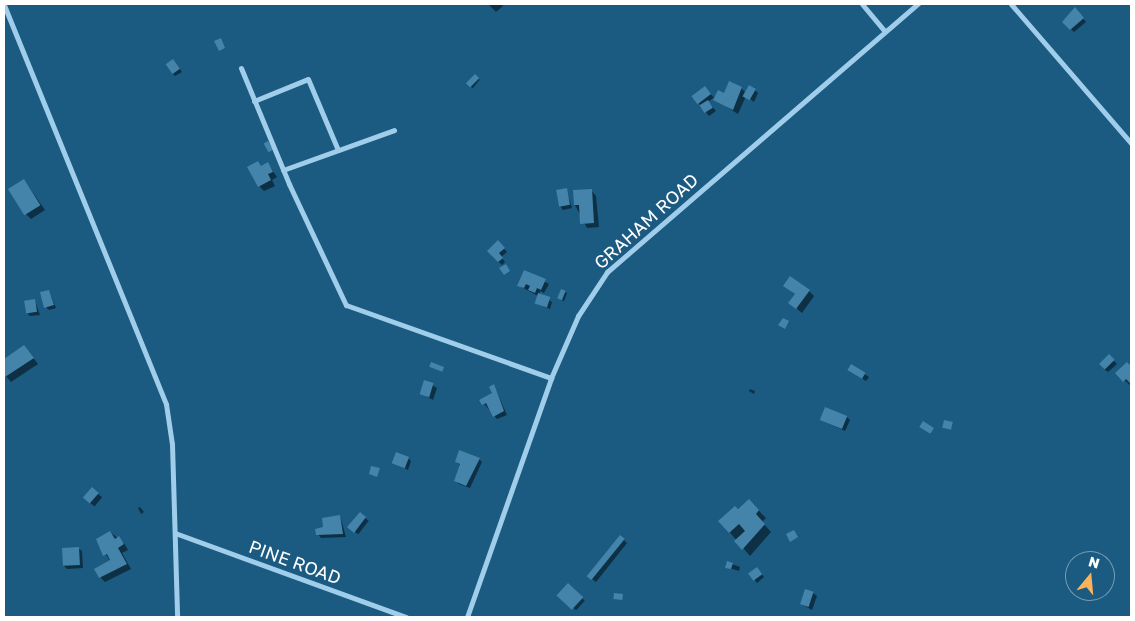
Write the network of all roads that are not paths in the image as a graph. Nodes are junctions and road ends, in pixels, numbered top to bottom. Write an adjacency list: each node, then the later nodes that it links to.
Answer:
1 (862, 4): 5 (street)
2 (918, 4): 5 (street, GRAHAM ROAD)
3 (1011, 4): 9 (street)
4 (4, 5): 13 (street)
5 (885, 31): 12 (street, GRAHAM ROAD)
6 (241, 68): 7 (street)
7 (254, 101): 10 (street); 11 (street)
8 (394, 130): 10 (street)
9 (1131, 144)
10 (338, 150): 11 (street)
11 (283, 170): 12 (street)
12 (551, 378): 16 (street, GRAHAM ROAD)
13 (175, 533): 14 (street); 15 (street, PINE ROAD)
14 (177, 617)
15 (406, 617)
16 (466, 617)

